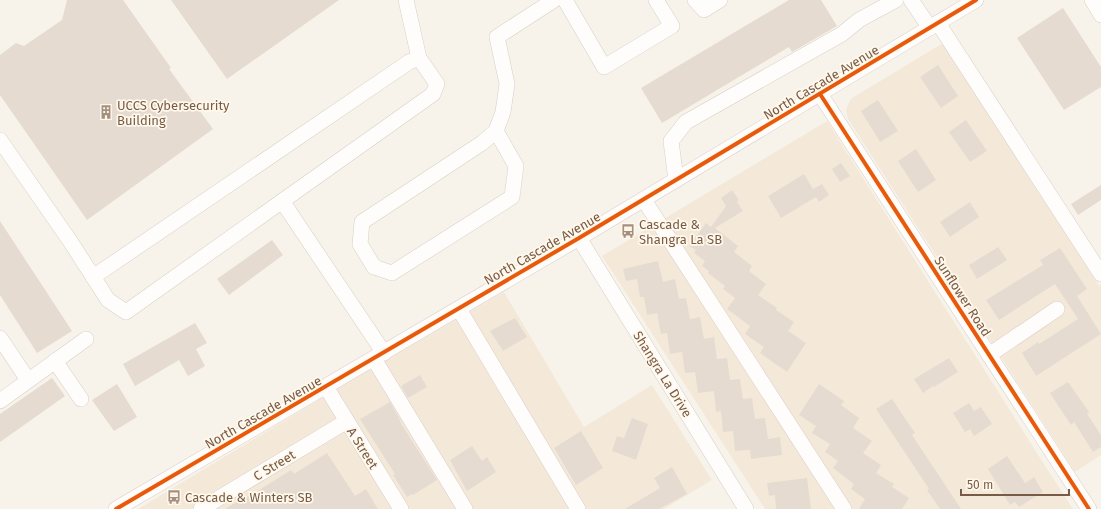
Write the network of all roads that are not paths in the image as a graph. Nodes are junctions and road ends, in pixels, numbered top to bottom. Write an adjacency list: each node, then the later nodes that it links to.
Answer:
1 (406, 0): 11 (street)
2 (554, 0): 13 (street)
3 (565, 0): 4 (street)
4 (656, 0)
5 (695, 0): 6 (street)
6 (720, 0)
7 (896, 0): 15 (street)
8 (910, 0): 10 (street)
9 (976, 0): 10 (street, North Cascade Avenue)
10 (934, 25): 12 (street, North Cascade Avenue); 19 (street)
11 (419, 58): 17 (street); 20 (street)
12 (820, 94): 15 (street, North Cascade Avenue); 25 (street, Sunflower Road)
13 (496, 131): 13 (street)
14 (0, 140): 20 (street)
15 (676, 180): 16 (street, North Cascade Avenue)
16 (644, 200): 18 (street, North Cascade Avenue); 39 (street)
17 (282, 201): 20 (street); 26 (street)
18 (580, 238): 21 (street, North Cascade Avenue); 38 (street, Shangra La Drive)
19 (1101, 274)
20 (93, 277)
21 (459, 309): 26 (street, North Cascade Avenue); 37 (street)
22 (1057, 309): 25 (street)
23 (0, 338): 28 (street)
24 (86, 339): 27 (street)
25 (989, 355): 40 (street, Sunflower Road)
26 (379, 356): 29 (street, North Cascade Avenue); 36 (street)
27 (55, 361): 28 (street); 30 (street)
28 (28, 380): 31 (street)
29 (326, 387): 32 (street, A Street); 33 (street, North Cascade Avenue)
30 (81, 399)
31 (0, 401)
32 (347, 421): 34 (street, C Street); 35 (street, A Street)
33 (116, 509)
34 (201, 509)
35 (401, 509)
36 (465, 509)
37 (578, 509)
38 (746, 509)
39 (844, 509)
40 (1089, 509)

